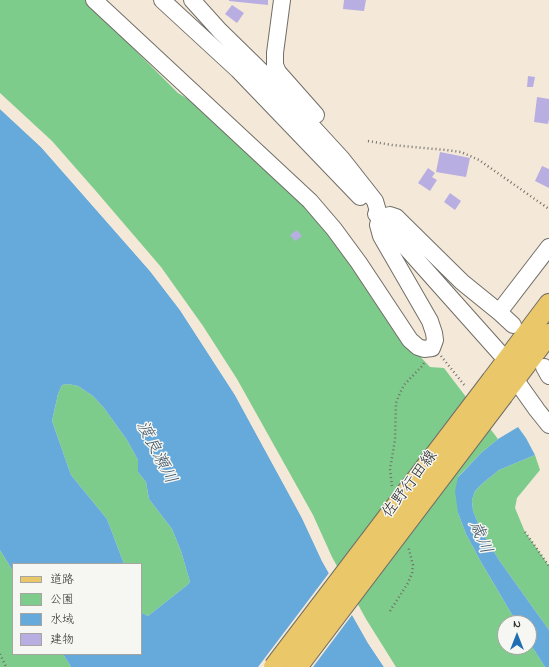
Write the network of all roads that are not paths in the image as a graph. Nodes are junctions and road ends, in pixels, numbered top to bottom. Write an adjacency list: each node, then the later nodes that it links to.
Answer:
1 (94, 0): 6 (street)
2 (162, 0): 6 (street)
3 (192, 0): 5 (street)
4 (282, 0): 5 (street)
5 (342, 159): 6 (street)
6 (380, 218): 9 (street); 12 (street)
7 (549, 247): 9 (street)
8 (549, 304): 12 (main road, 佐野行田線)
9 (499, 312): 10 (street)
10 (513, 325)
11 (549, 334): 13 (main road, 佐野行田線)
12 (507, 361): 14 (main road, 佐野行田線)
13 (515, 379): 14 (main road, 佐野行田線); 15 (street)
14 (498, 388): 16 (main road, 佐野行田線, bridge); 17 (main road, 佐野行田線, bridge)
15 (549, 425)
16 (274, 667)
17 (297, 667)

